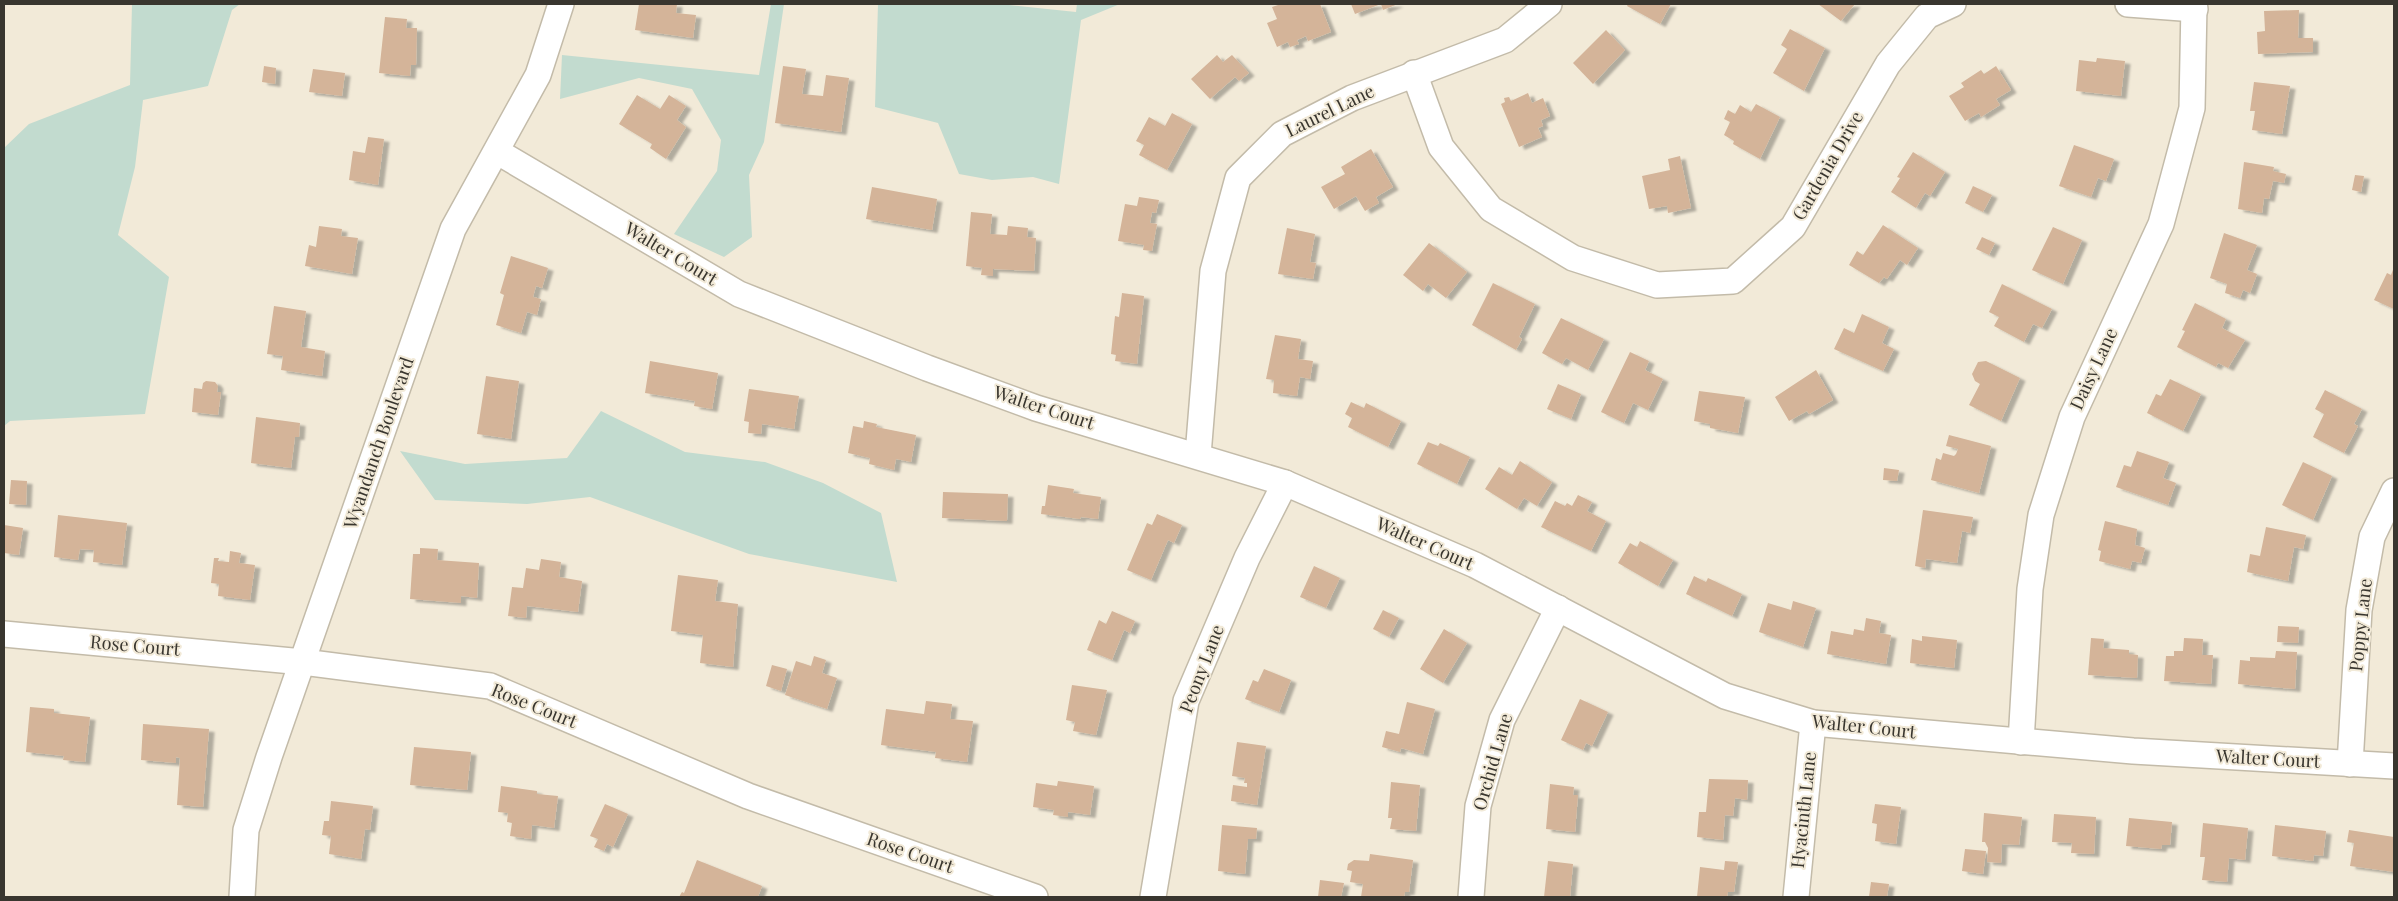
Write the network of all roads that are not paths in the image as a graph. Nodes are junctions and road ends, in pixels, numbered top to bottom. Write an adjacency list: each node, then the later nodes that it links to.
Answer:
1 (561, 4): 7 (street, Wyandanch Boulevard)
2 (1549, 4): 6 (street, Laurel Lane)
3 (1953, 4): 6 (street, Gardenia Drive)
4 (2128, 4): 5 (street)
5 (2194, 6): 15 (street, Daisy Lane)
6 (1414, 73): 8 (street, Laurel Lane)
7 (498, 152): 8 (street, Walter Court); 13 (street, Wyandanch Boulevard)
8 (1198, 455): 9 (street, Walter Court)
9 (1285, 483): 11 (street, Walter Court); 20 (street, Peony Lane)
10 (2394, 491): 16 (street, Poppy Lane)
11 (1558, 608): 14 (street, Walter Court); 21 (street, Orchid Lane)
12 (4, 634): 13 (street, Rose Court)
13 (303, 662): 18 (street, Wyandanch Boulevard); 19 (street, Rose Court)
14 (1813, 723): 15 (street, Walter Court); 22 (street, Hyacinth Lane)
15 (2021, 742): 16 (street, Walter Court)
16 (2350, 764): 17 (street, Walter Court)
17 (2394, 766)
18 (242, 897)
19 (1035, 897)
20 (1153, 897)
21 (1471, 897)
22 (1796, 897)

